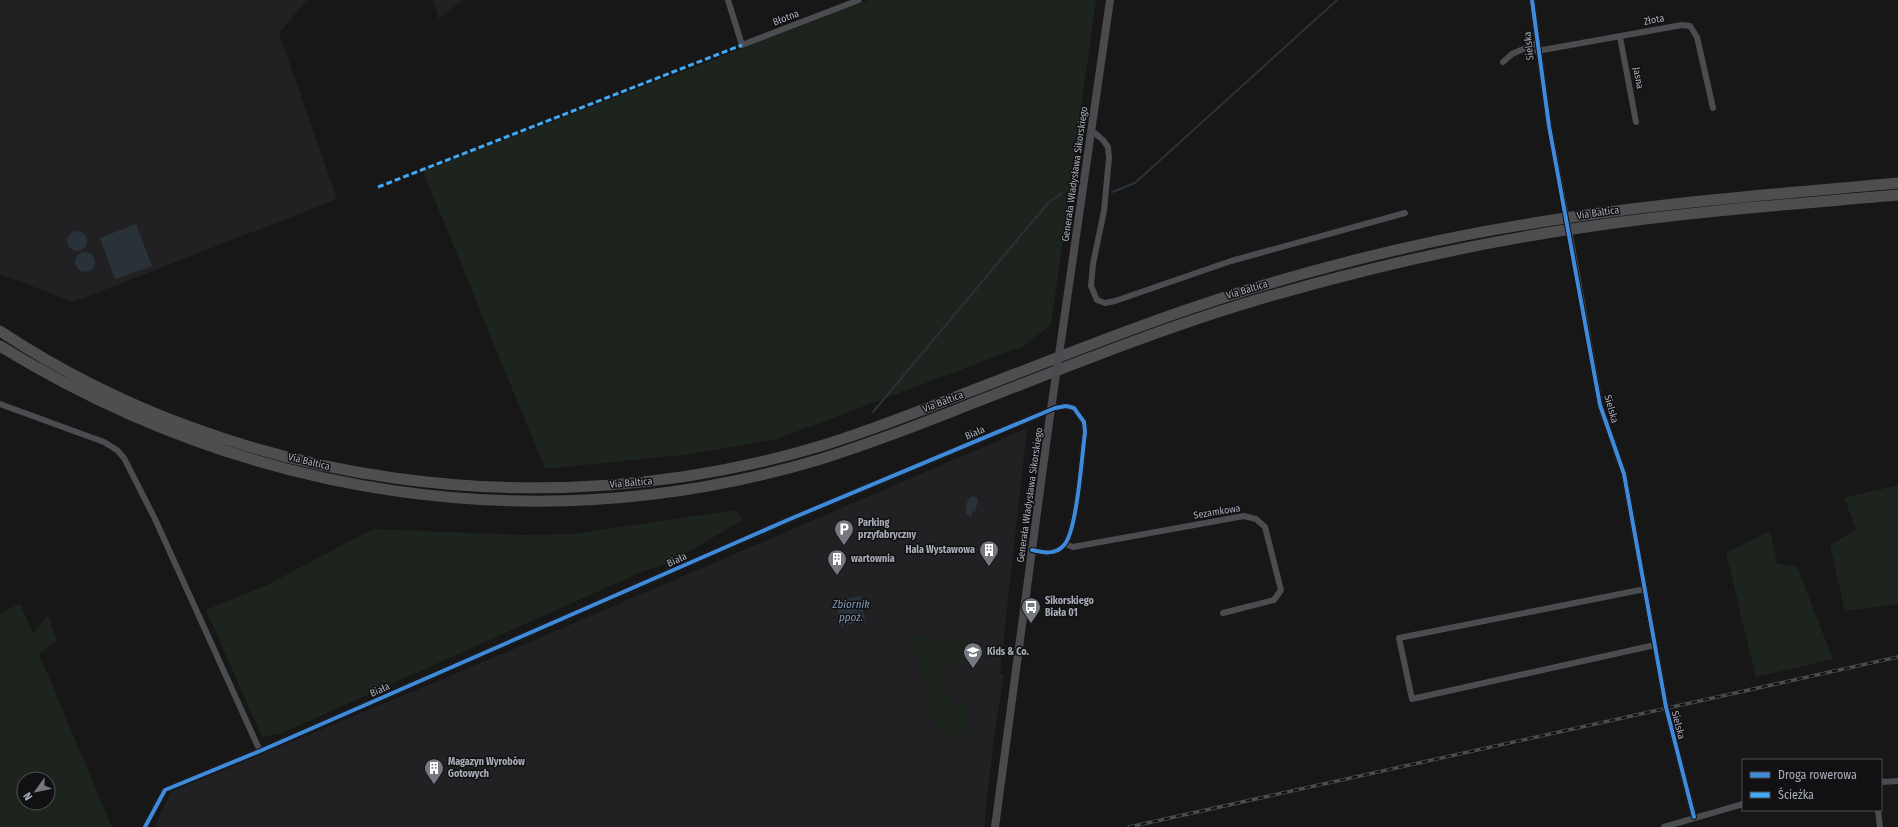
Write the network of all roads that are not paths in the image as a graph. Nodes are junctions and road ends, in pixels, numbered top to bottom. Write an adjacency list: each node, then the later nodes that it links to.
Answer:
1 (728, 0): 2 (street, Błotna)
2 (859, 0)
3 (1110, 0): 11 (street, Generała Władysława Sikorskiego)
4 (1532, 0): 6 (street, Sielska)
5 (1620, 37): 7 (street, Złota); 9 (street, Złota); 10 (street, Jasna)
6 (1537, 43): 7 (street, Sielska); 8 (street)
7 (1537, 51): 20 (street, Sielska, bridge)
8 (1503, 62)
9 (1713, 108)
10 (1636, 122)
11 (1091, 130): 14 (street); 19 (street, Generała Władysława Sikorskiego, bridge)
12 (1898, 183): 15 (highway, Via Baltica)
13 (1898, 195): 16 (highway, Via Baltica)
14 (1404, 213)
15 (0, 331)
16 (0, 346)
17 (0, 404): 23 (street)
18 (1065, 544): 19 (street); 21 (street, Sezamkowa); 23 (street, Biała)
19 (1032, 550): 30 (street, Generała Władysława Sikorskiego)
20 (1645, 589): 22 (street, Sielska); 22 (street)
21 (1223, 613)
22 (1655, 645): 28 (street, Sielska)
23 (260, 751): 29 (street, Biała)
24 (1898, 781): 25 (street)
25 (1882, 782)
26 (1742, 804): 28 (street)
27 (1878, 811): 32 (street)
28 (1694, 817): 31 (street)
29 (145, 827)
30 (995, 827)
31 (1664, 827)
32 (1880, 827)

